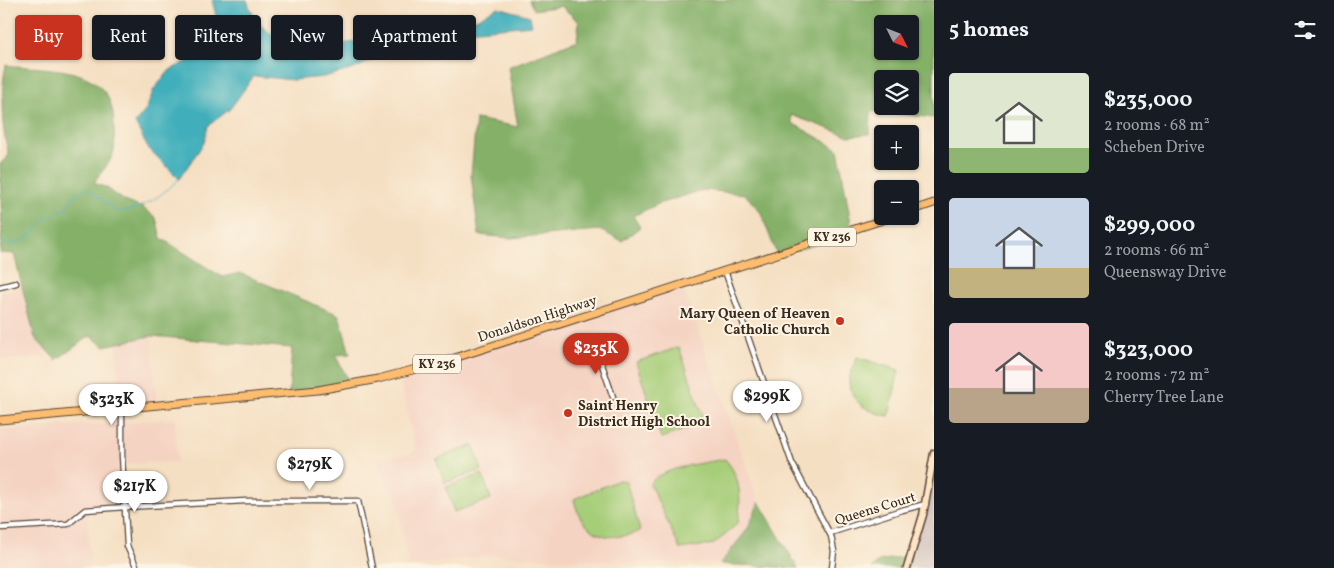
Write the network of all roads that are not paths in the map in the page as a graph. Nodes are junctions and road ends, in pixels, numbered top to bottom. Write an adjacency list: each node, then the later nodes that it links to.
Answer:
1 (934, 202): 2 (main road)
2 (919, 208)
3 (874, 223): 4 (main road, Donaldson Highway / KY 236)
4 (725, 271): 9 (main road, Donaldson Highway / KY 236); 15 (street)
5 (16, 283): 6 (street)
6 (0, 287)
7 (596, 347): 8 (street)
8 (613, 397)
9 (122, 409): 10 (main road, Donaldson Highway / KY 236); 13 (street)
10 (0, 420)
11 (934, 453): 12 (main road)
12 (926, 504): 15 (street, Queens Court); 19 (main road)
13 (125, 507): 14 (street); 16 (street); 17 (street)
14 (0, 528)
15 (830, 534): 18 (street)
16 (137, 568)
17 (372, 568)
18 (832, 568)
19 (907, 568)

